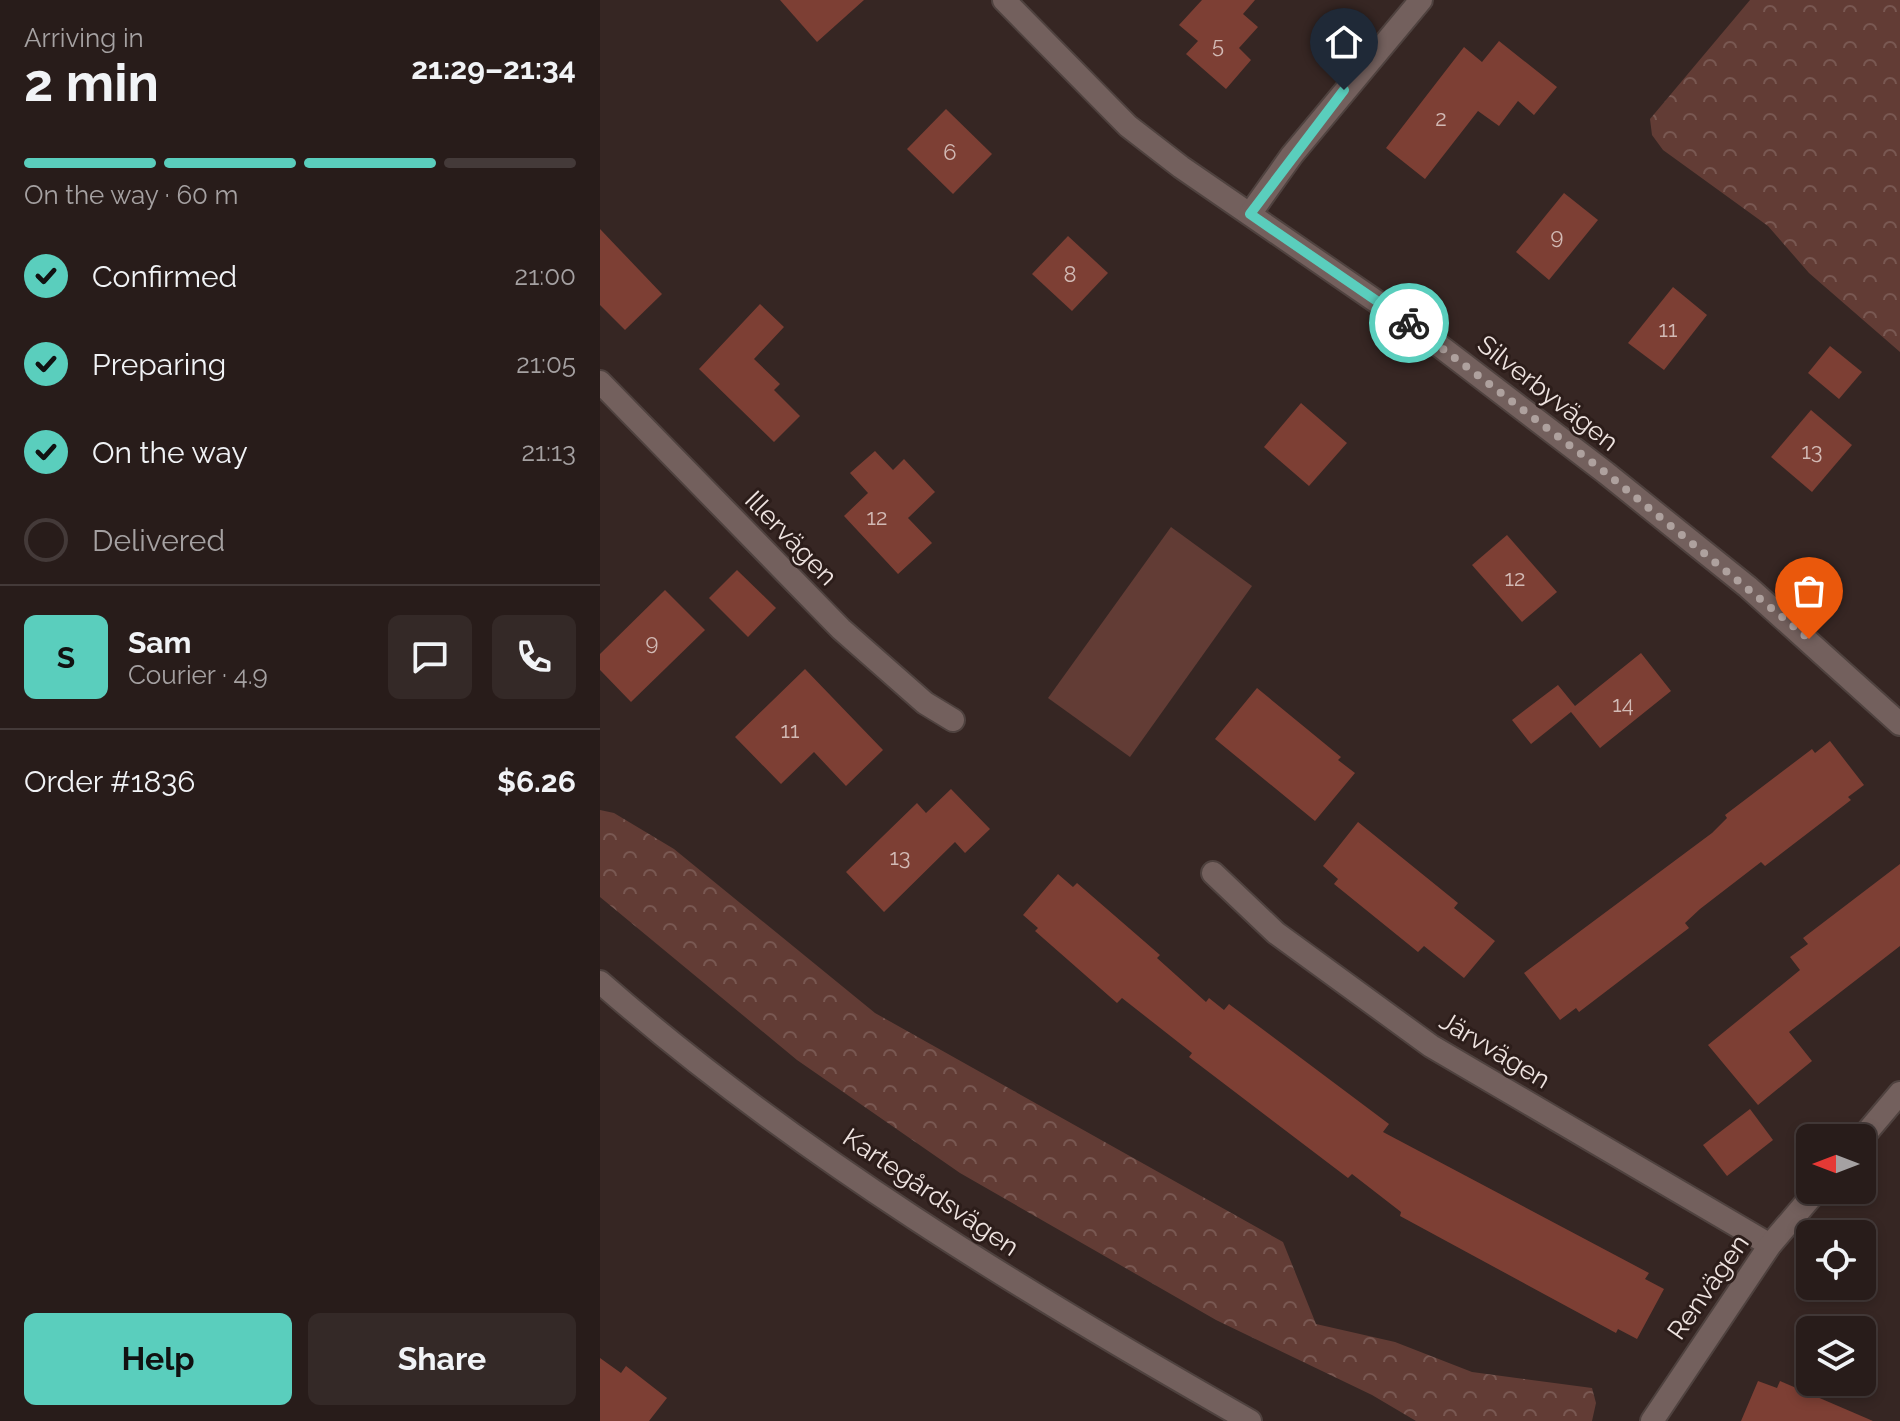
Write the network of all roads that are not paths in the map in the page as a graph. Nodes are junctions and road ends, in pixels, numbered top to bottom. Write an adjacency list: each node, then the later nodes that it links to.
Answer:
1 (1004, 0): 3 (street, Silverbyvägen)
2 (1421, 0): 3 (street)
3 (1250, 214): 6 (street, Silverbyvägen)
4 (600, 382): 5 (street, Illervägen)
5 (953, 720)
6 (1900, 724)
7 (1213, 873): 12 (street, Järvvägen)
8 (600, 982): 13 (street, Kartegårdsvägen)
9 (1900, 1093): 10 (street)
10 (1874, 1124)
11 (1805, 1204): 12 (street, Renvägen)
12 (1770, 1245): 14 (street, Renvägen)
13 (1250, 1421)
14 (1652, 1421)

